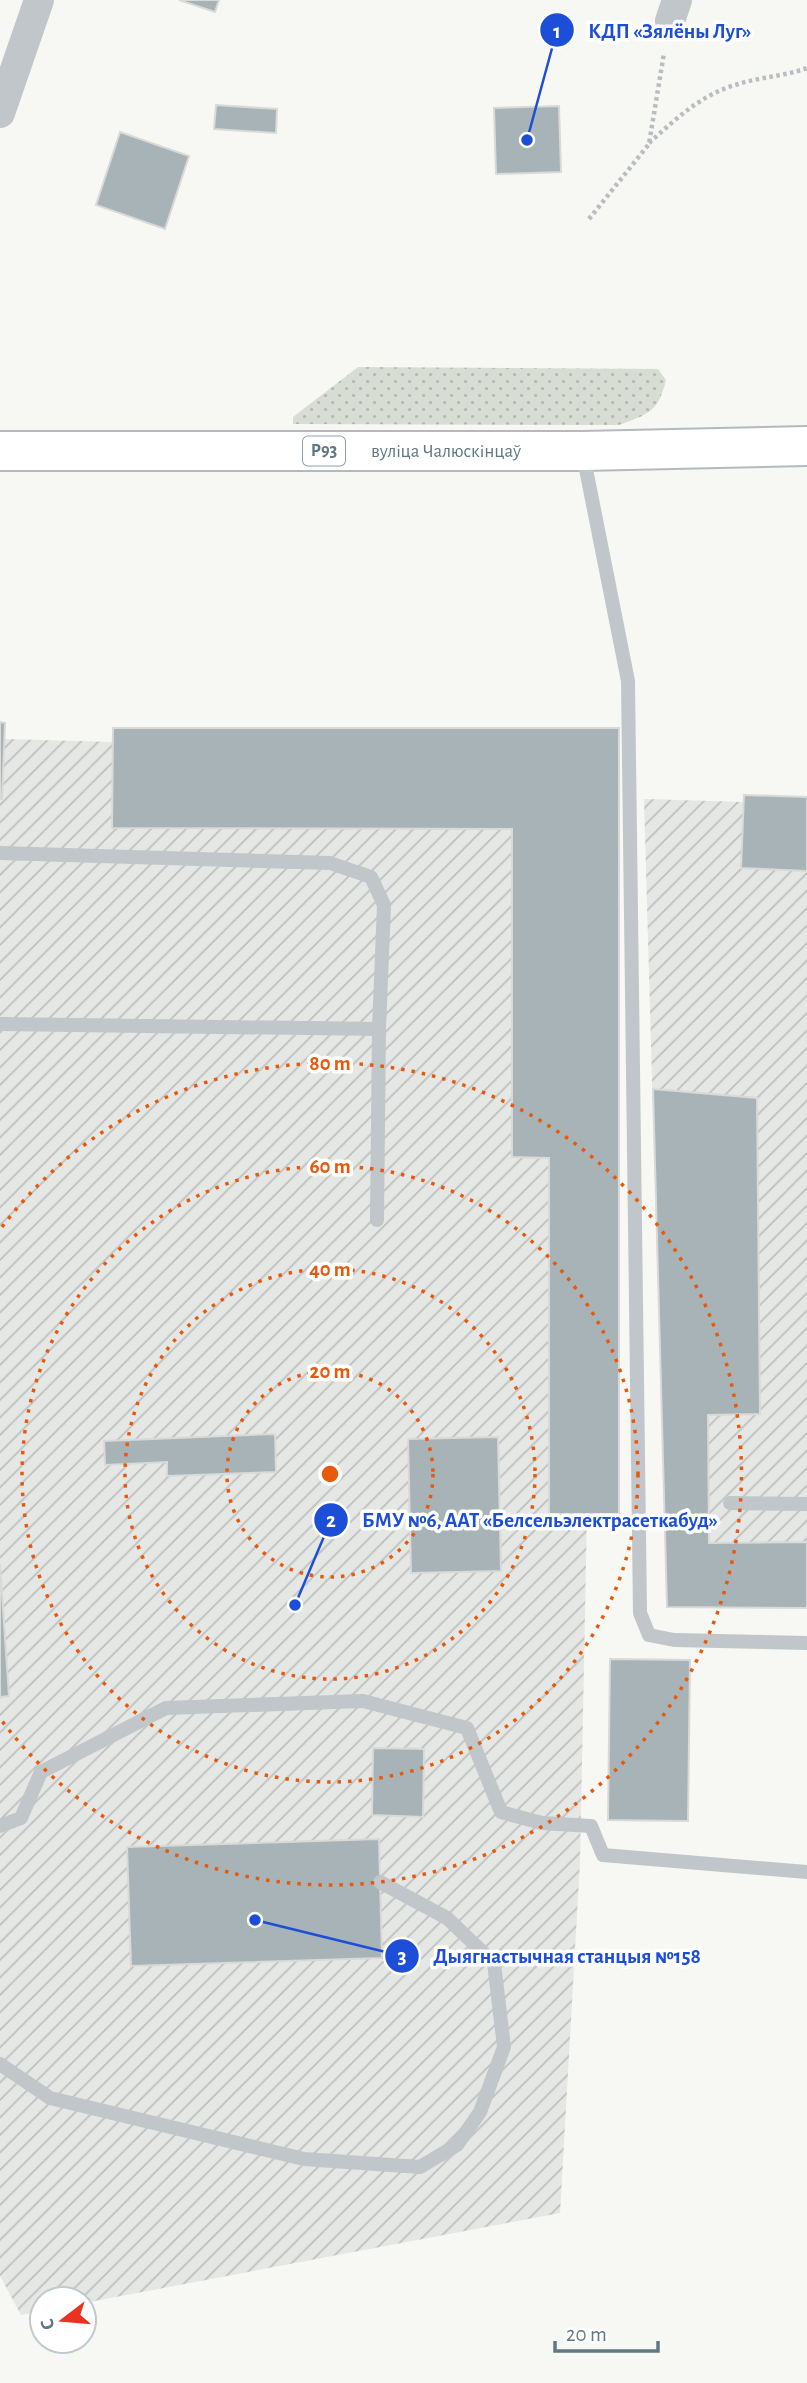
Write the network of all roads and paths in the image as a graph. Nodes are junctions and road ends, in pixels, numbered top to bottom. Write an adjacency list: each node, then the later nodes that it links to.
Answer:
1 (39, 0): 4 (street)
2 (674, 10): 5 (path)
3 (807, 68): 5 (path)
4 (0, 113)
5 (649, 144): 6 (path)
6 (589, 219)
7 (807, 446): 9 (main road, вуліца Чалюскінцаў / Р93)
8 (0, 451): 9 (main road, вуліца Чалюскінцаў / Р93)
9 (583, 451): 16 (lane)
10 (0, 853): 12 (lane)
11 (0, 1024): 12 (lane)
12 (379, 1029): 13 (lane)
13 (377, 1220)
14 (730, 1503): 15 (lane)
15 (807, 1504)
16 (807, 1643)
17 (0, 1826): 18 (lane)
18 (807, 1872)
19 (380, 1882): 20 (lane)
20 (0, 2064)

